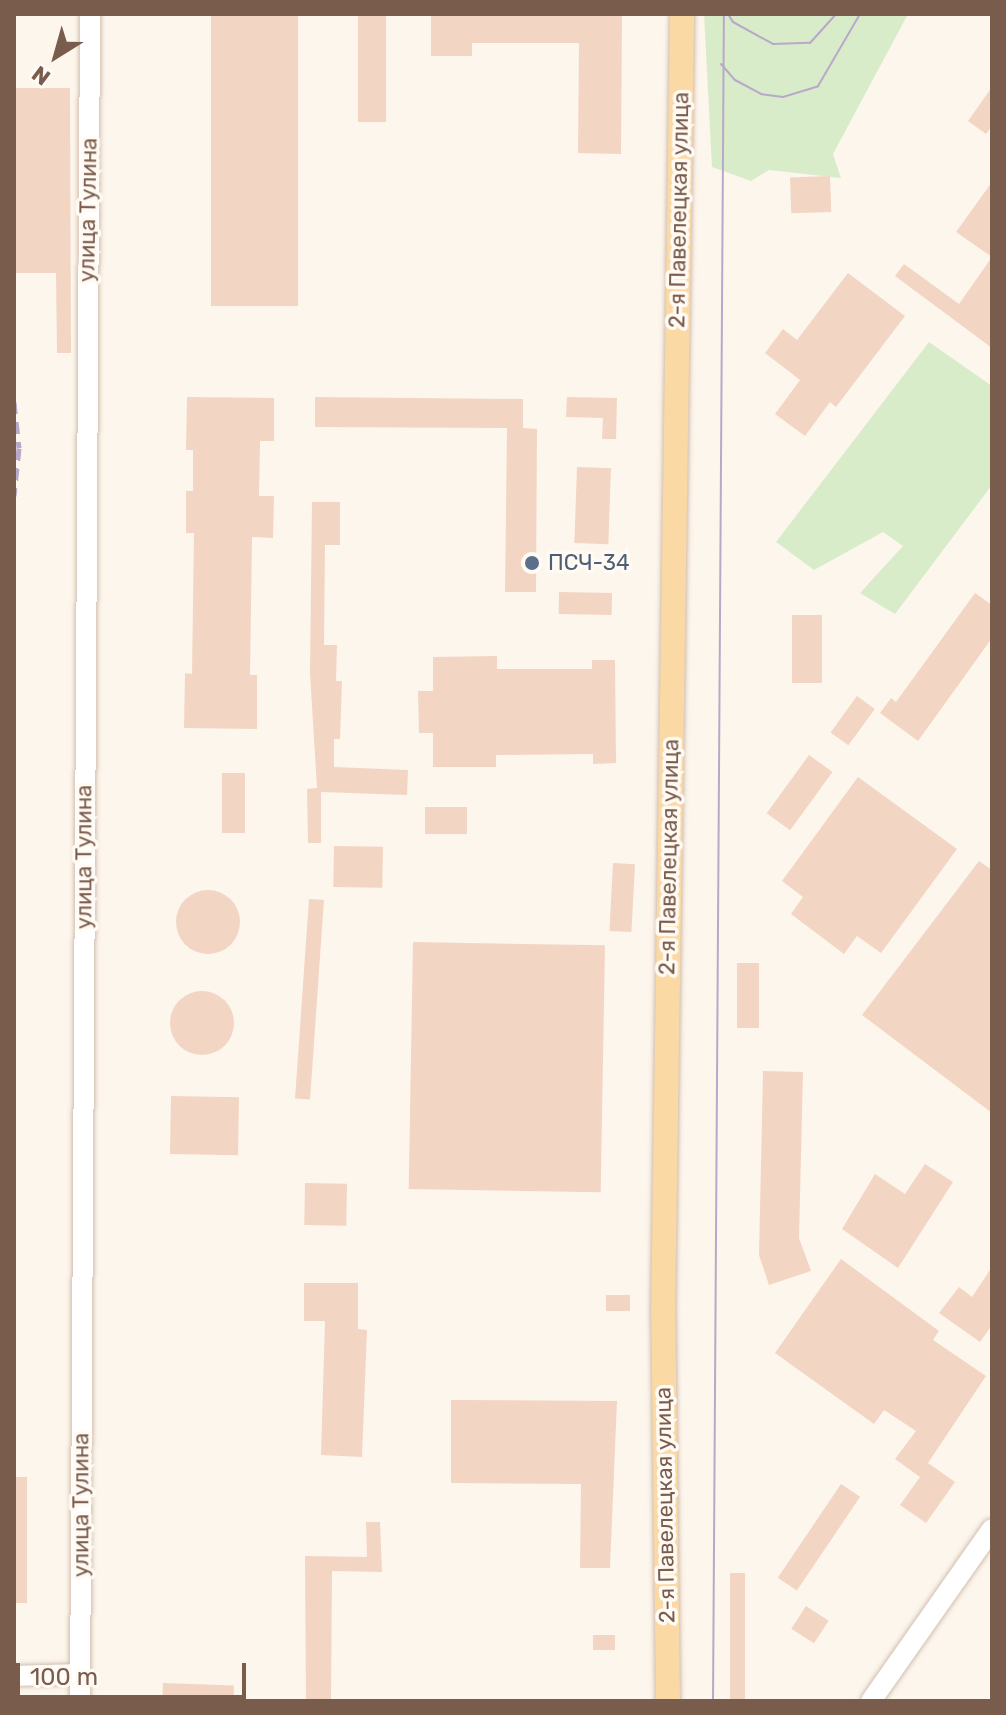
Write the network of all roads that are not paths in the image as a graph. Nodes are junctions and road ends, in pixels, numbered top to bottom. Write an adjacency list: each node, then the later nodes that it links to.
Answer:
1 (90, 14): 4 (street, улица Тулина)
2 (682, 14): 7 (main road, 2-я Павелецкая улица)
3 (992, 1529): 8 (street)
4 (81, 1674): 5 (street); 6 (street, улица Тулина)
5 (14, 1676)
6 (80, 1701)
7 (668, 1701)
8 (871, 1701)

